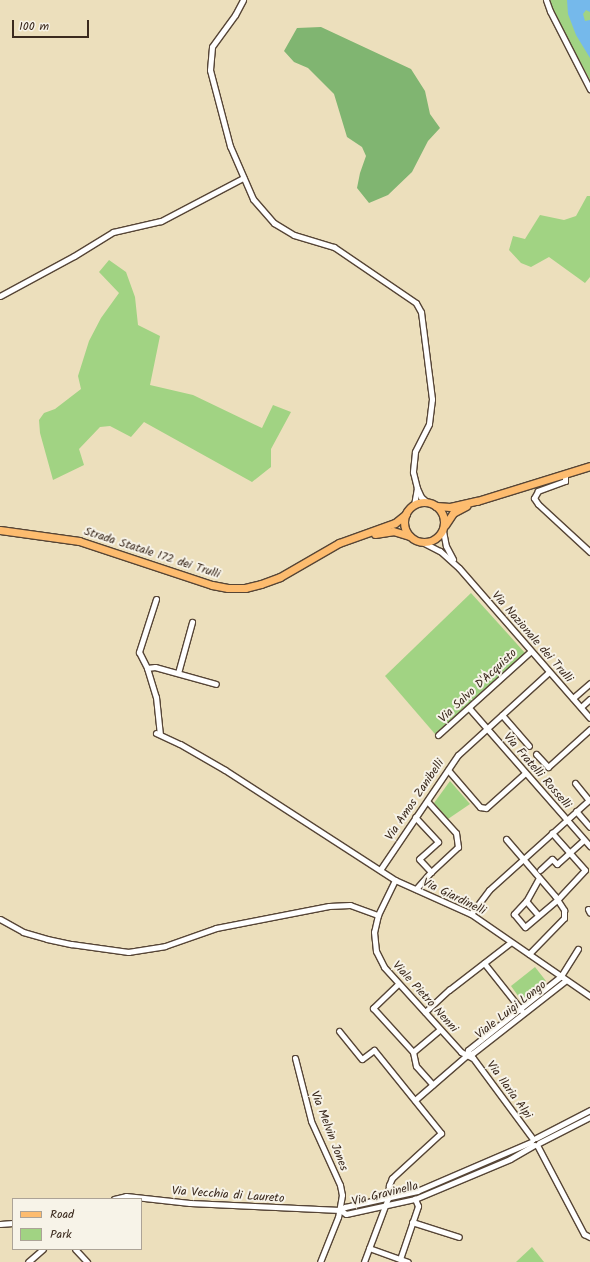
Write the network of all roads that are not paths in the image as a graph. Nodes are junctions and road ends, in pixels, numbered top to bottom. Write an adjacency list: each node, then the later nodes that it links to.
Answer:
1 (243, 0): 4 (street)
2 (546, 0): 3 (street)
3 (590, 89)
4 (243, 178): 5 (street); 8 (street)
5 (0, 296)
6 (590, 466): 7 (main road)
7 (566, 474): 9 (main road); 19 (street)
8 (417, 488): 10 (street); 11 (street)
9 (477, 501): 12 (main road); 14 (main road)
10 (428, 503): 11 (main road); 12 (main road)
11 (414, 505): 13 (main road, Strada Statale 172 dei Trulli)
12 (436, 506): 14 (main road)
13 (406, 514): 16 (main road, Strada Statale 172 dei Trulli); 17 (main road)
14 (444, 528): 18 (main road); 20 (street, Via Nazionale dei Trulli)
15 (0, 530): 16 (main road, Strada Statale 172 dei Trulli)
16 (359, 536): 17 (main road, Strada Statale 172 dei Trulli)
17 (409, 536): 18 (main road, Strada Statale 172 dei Trulli)
18 (424, 543): 20 (street, Via Nazionale dei Trulli)
19 (590, 552)
20 (459, 568): 23 (street, Via Nazionale dei Trulli)
21 (156, 599): 24 (street)
22 (192, 622): 26 (street)
23 (530, 651): 25 (street, Via Nazionale dei Trulli); 32 (street, Via Salvo D'Acquisto)
24 (147, 668): 26 (street); 55 (street, Via Giardinelli)
25 (549, 672): 29 (street, Via Nazionale dei Trulli); 33 (street, Via Amos Zanibelli)
26 (178, 673): 28 (street)
27 (590, 683): 29 (street)
28 (216, 684)
29 (573, 698): 31 (street, Via Nazionale dei Trulli)
30 (590, 699): 31 (street)
31 (581, 707): 34 (street, Via Nazionale dei Trulli)
32 (469, 708): 35 (street, Via Fratelli Rosselli); 37 (street, Via Salvo D'Acquisto)
33 (502, 715): 35 (street, Via Amos Zanibelli); 38 (street)
34 (590, 718)
35 (486, 728): 40 (street, Via Amos Zanibelli); 41 (street, Via Fratelli Rosselli)
36 (590, 729): 39 (street)
37 (438, 735)
38 (529, 746)
39 (536, 754)
40 (448, 770): 41 (street); 44 (street, Via Amos Zanibelli)
41 (525, 773): 47 (street, Via Fratelli Rosselli)
42 (574, 783): 43 (street)
43 (589, 799): 45 (street)
44 (427, 801): 46 (street, Via Amos Zanibelli); 57 (street)
45 (576, 811): 47 (street); 48 (street)
46 (415, 817): 55 (street, Via Amos Zanibelli); 57 (street)
47 (566, 820): 49 (street); 51 (street, Via Fratelli Rosselli)
48 (590, 827)
49 (552, 833): 53 (street); 54 (street)
50 (506, 839): 54 (street)
51 (584, 840): 52 (street, Via Fratelli Rosselli); 53 (street)
52 (590, 846)
53 (570, 853): 56 (street); 61 (street)
54 (522, 858): 58 (street); 64 (street)
55 (380, 870): 59 (street, Via Giardinelli)
56 (540, 870)
57 (431, 872): 60 (street)
58 (539, 878): 61 (street); 62 (street)
59 (395, 880): 60 (street, Via Giardinelli); 63 (street, Viale Pietro Nenni)
60 (416, 889): 64 (street, Via Giardinelli)
61 (557, 900): 65 (street); 69 (street)
62 (526, 901): 65 (street); 65 (street)
63 (378, 914): 66 (street); 73 (street, Viale Pietro Nenni)
64 (471, 914): 67 (street, Via Giardinelli)
65 (538, 915)
66 (0, 919)
67 (511, 942): 69 (street, Via Giardinelli); 70 (street)
68 (578, 949): 71 (street, Viale Luigi Longo)
69 (529, 954): 71 (street, Via Giardinelli)
70 (484, 963): 75 (street); 76 (street)
71 (561, 976): 72 (street, Via Giardinelli); 75 (street, Viale Luigi Longo)
72 (566, 980): 74 (street, Via Giardinelli); 77 (street, Viale Luigi Longo)
73 (398, 984): 76 (street, Viale Pietro Nenni); 80 (street)
74 (590, 996)
75 (520, 1008): 77 (street); 81 (street, Viale Luigi Longo)
76 (425, 1012): 78 (street, Viale Pietro Nenni)
77 (524, 1013): 81 (street, Viale Luigi Longo)
78 (440, 1029): 80 (street); 81 (street, Viale Pietro Nenni)
79 (339, 1031): 84 (street)
80 (413, 1052): 83 (street)
81 (467, 1055): 83 (street, Viale Luigi Longo); 87 (street, Via Ilaria Alpi)
82 (295, 1058): 92 (street, Via Melvin Jones)
83 (433, 1085): 84 (street, Viale Luigi Longo)
84 (414, 1100): 89 (street)
85 (590, 1110): 87 (street, Via Gravinella)
86 (590, 1117): 87 (street, Via Gravinella)
87 (535, 1142): 89 (street, Via Gravinella); 90 (street, Via Gravinella); 97 (street, Via Ilaria Alpi)
88 (118, 1198): 92 (street, Via Vecchia di Laureto)
89 (388, 1198): 91 (street); 92 (street, Via Gravinella)
90 (415, 1199): 91 (street, Via Gravinella); 93 (street)
91 (385, 1206): 92 (street, Via Gravinella); 98 (street)
92 (340, 1210): 104 (street, Via Melvin Jones)
93 (412, 1222): 96 (street); 101 (street)
94 (12, 1223): 95 (street)
95 (0, 1224)
96 (459, 1237)
97 (590, 1237)
98 (370, 1248): 101 (street); 105 (street)
99 (42, 1250): 102 (street)
100 (76, 1250): 103 (street)
101 (400, 1259): 106 (street)
102 (28, 1262)
103 (87, 1262)
104 (320, 1262)
105 (364, 1262)
106 (408, 1262)

